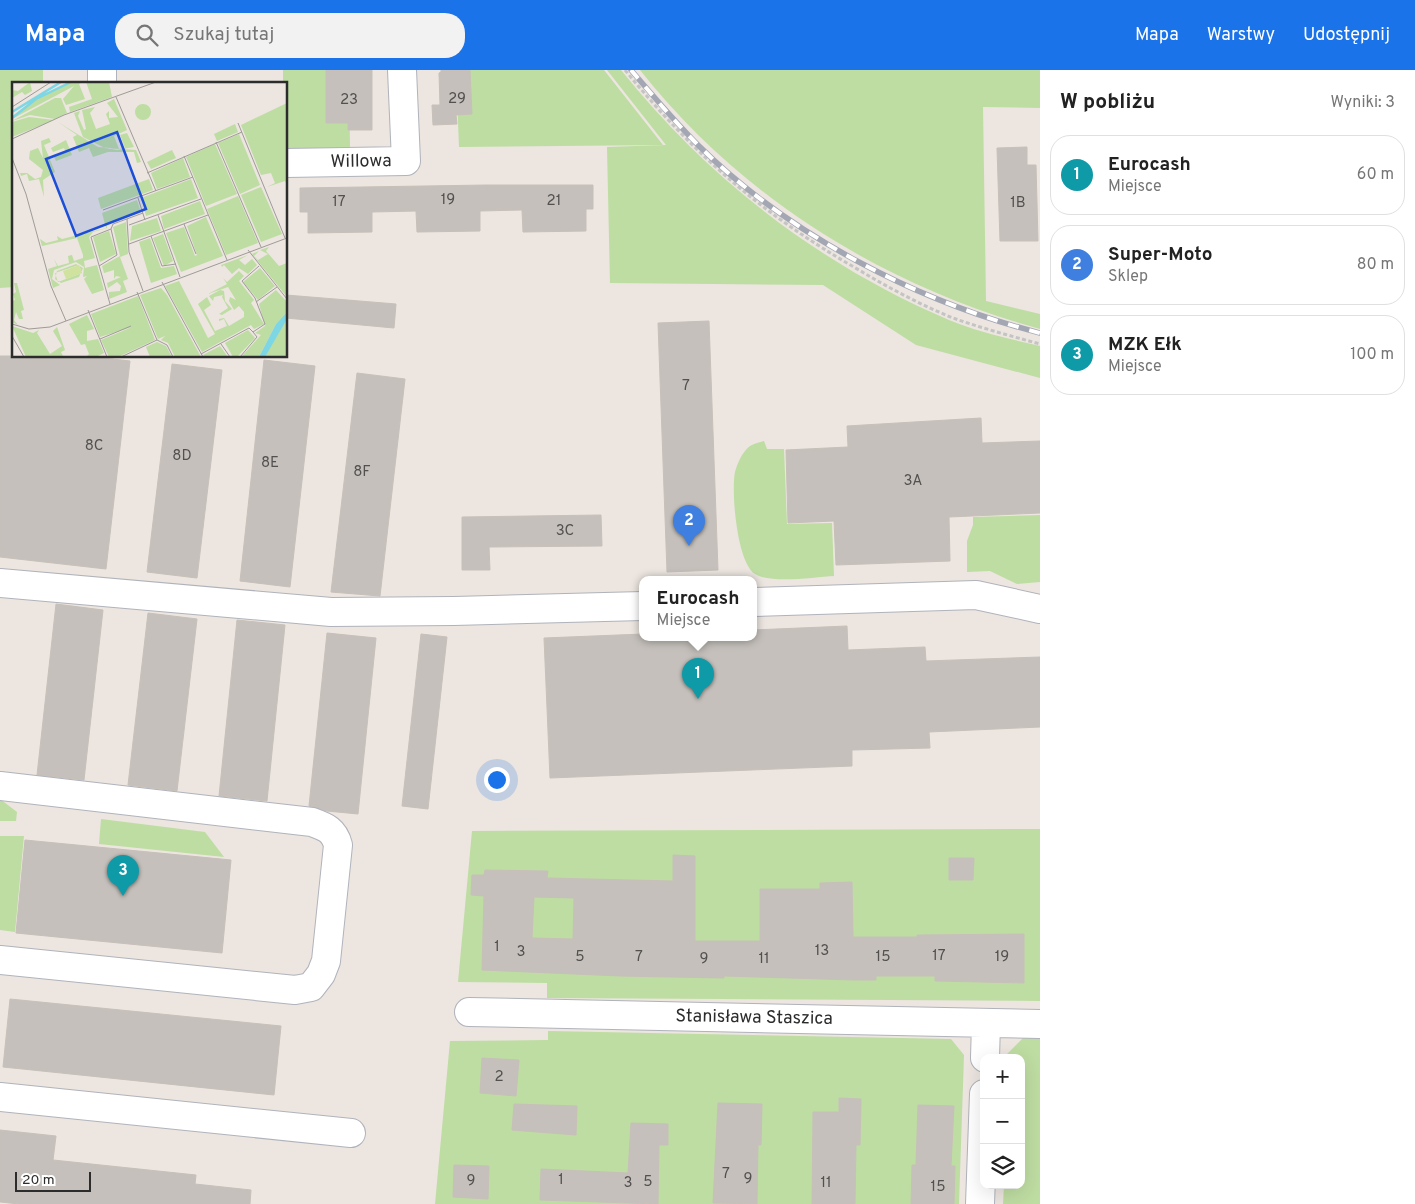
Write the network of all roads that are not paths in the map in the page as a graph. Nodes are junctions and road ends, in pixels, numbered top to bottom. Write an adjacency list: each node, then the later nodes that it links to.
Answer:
1 (402, 70): 2 (street, Willowa)
2 (288, 163)
3 (0, 583): 5 (street)
4 (757, 602): 6 (street)
5 (639, 606)
6 (1040, 608)
7 (0, 786): 8 (street)
8 (0, 960)
9 (469, 1012): 10 (street, Stanisława Staszica)
10 (986, 1023): 11 (street, Stanisława Staszica); 12 (street)
11 (1040, 1024)
12 (985, 1054)
13 (0, 1097): 15 (street)
14 (984, 1099): 16 (street)
15 (351, 1133)
16 (980, 1204)

